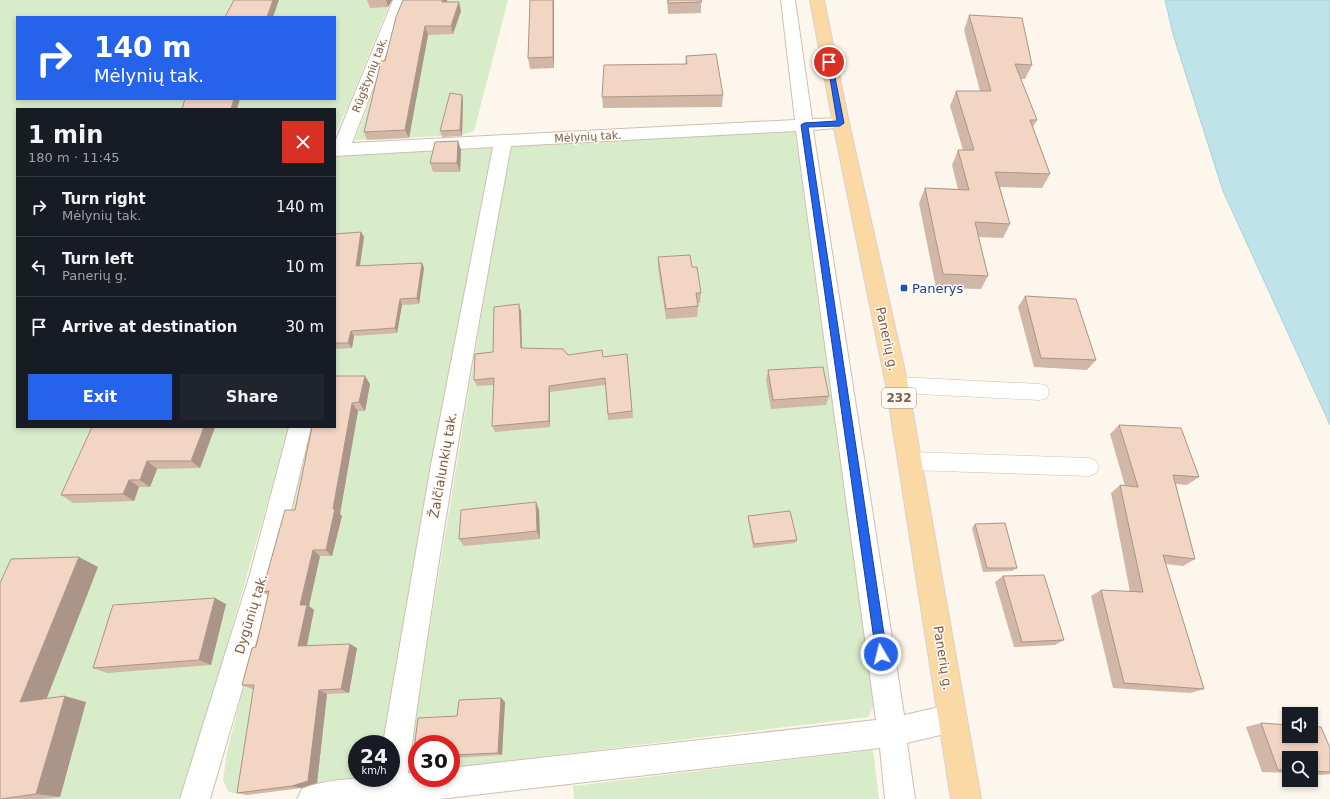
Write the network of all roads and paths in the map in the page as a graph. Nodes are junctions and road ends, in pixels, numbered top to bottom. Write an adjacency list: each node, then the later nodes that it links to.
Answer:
1 (400, 0): 7 (street, Rūgštynių tak.)
2 (788, 0): 5 (street)
3 (817, 0): 4 (main road, Panerių g. / 232)
4 (840, 123): 5 (street, Mėlynių tak.); 8 (main road, Panerių g. / 232)
5 (804, 125): 6 (street, Mėlynių tak.); 14 (street)
6 (503, 142): 7 (street, Mėlynių tak.); 15 (street, Žalčialunkių tak.)
7 (338, 150)
8 (897, 385): 9 (lane); 11 (main road, Panerių g. / 232)
9 (1040, 392)
10 (300, 428): 16 (street, Dygūnių tak.)
11 (910, 461): 12 (lane); 13 (main road, Panerių g. / 232)
12 (1089, 467)
13 (953, 718): 14 (street); 19 (main road, Panerių g. / 232)
14 (892, 732): 15 (street); 18 (street)
15 (391, 789): 17 (street)
16 (195, 799)
17 (312, 799)
18 (900, 799)
19 (966, 799)

